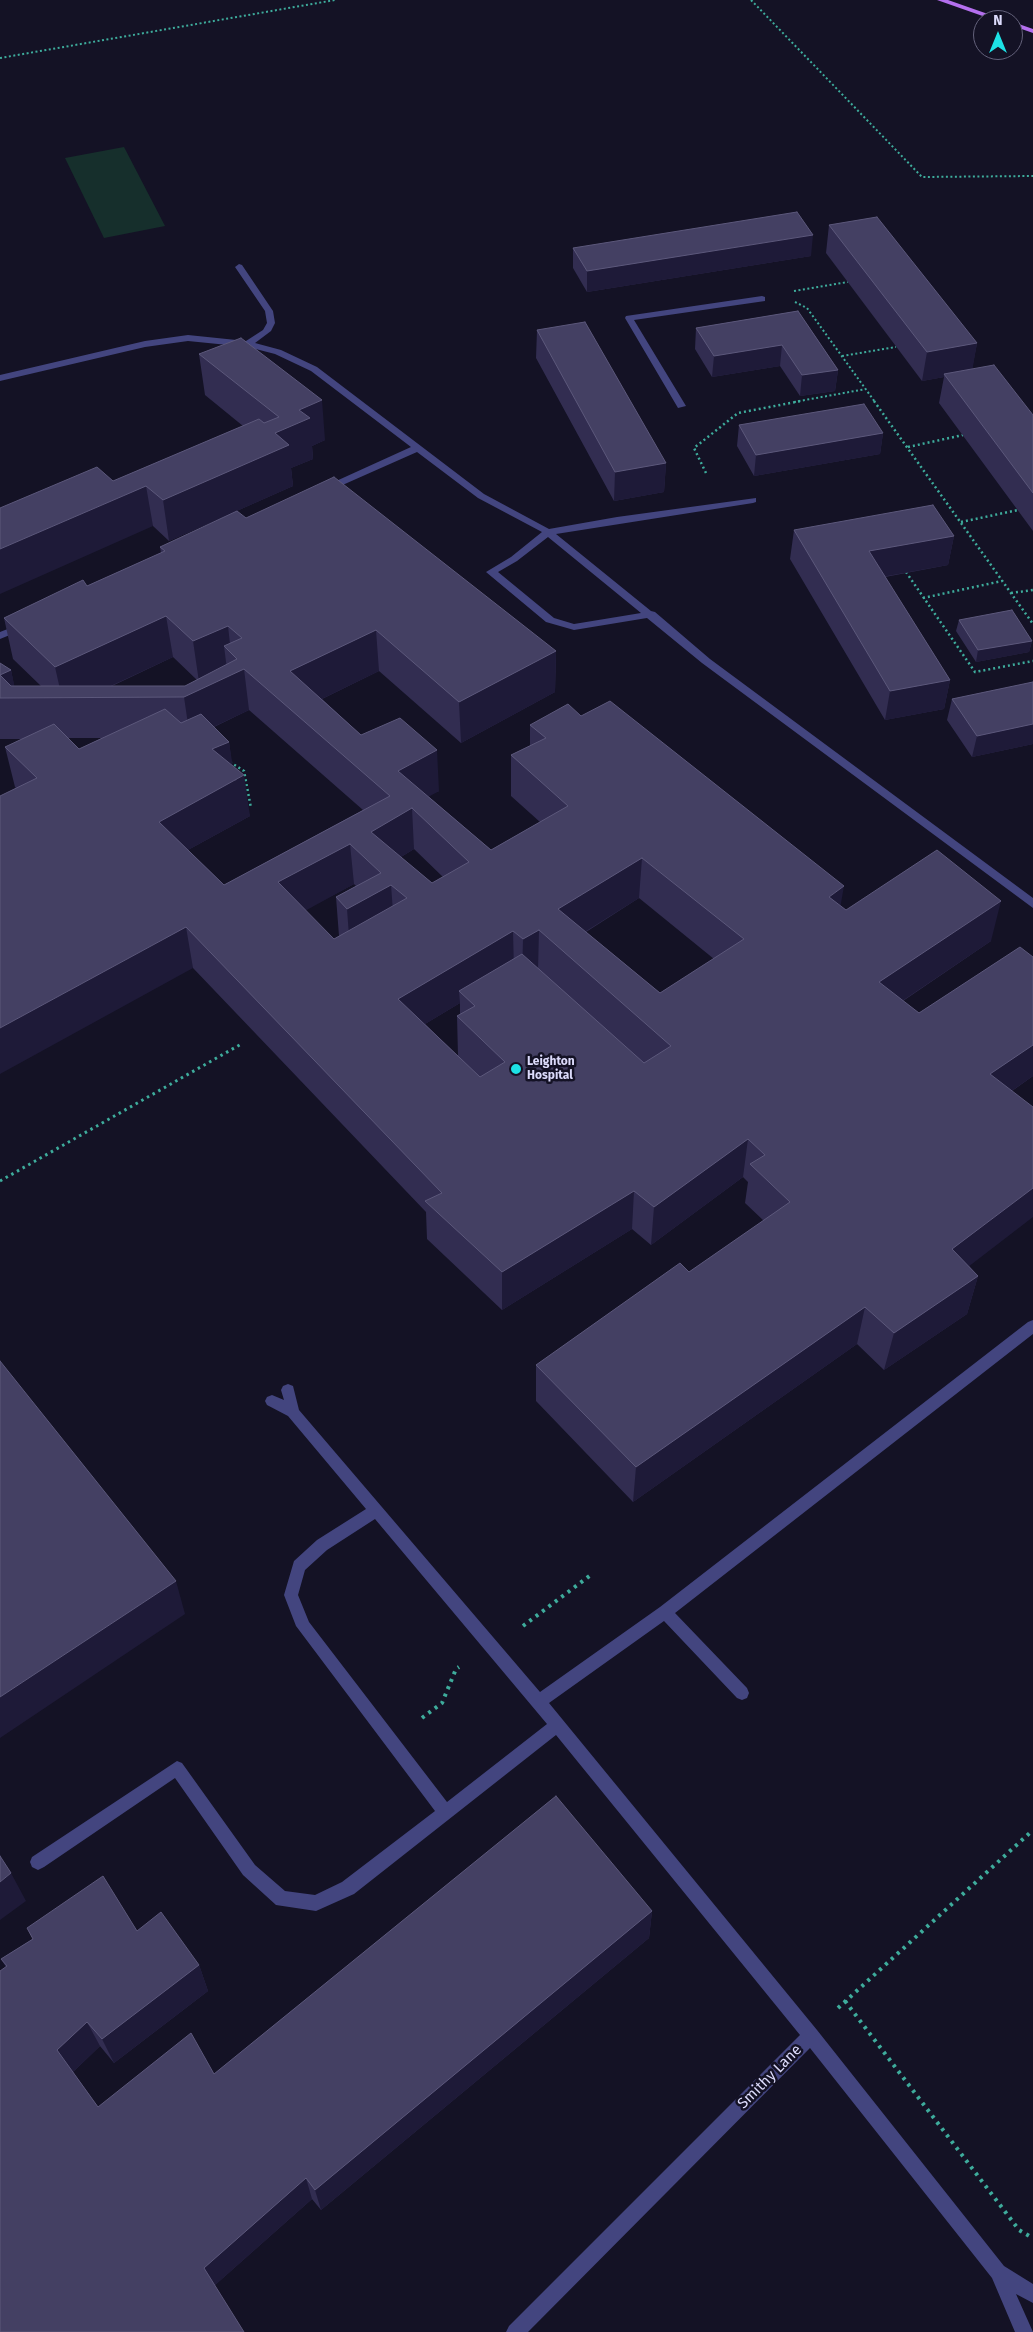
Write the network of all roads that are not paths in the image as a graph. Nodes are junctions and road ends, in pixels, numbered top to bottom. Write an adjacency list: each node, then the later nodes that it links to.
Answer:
1 (941, 0): 2 (main road)
2 (973, 11)
3 (239, 267): 5 (street)
4 (762, 299): 7 (street)
5 (248, 344): 6 (street); 8 (street)
6 (0, 378)
7 (681, 406)
8 (417, 448): 9 (street); 11 (street)
9 (317, 493)
10 (753, 500): 11 (street)
11 (548, 532): 12 (street); 12 (street)
12 (651, 614): 15 (street)
13 (36, 620): 14 (street)
14 (0, 636)
15 (1033, 904)
16 (1033, 1326): 21 (street)
17 (288, 1390): 19 (street)
18 (272, 1401): 19 (street)
19 (293, 1412): 20 (street)
20 (376, 1510): 23 (street); 25 (street)
21 (665, 1612): 22 (street); 23 (street)
22 (742, 1693)
23 (539, 1702): 24 (street)
24 (557, 1725): 25 (street); 27 (street)
25 (445, 1812): 26 (street)
26 (38, 1862)
27 (811, 2036): 28 (street); 30 (street, Smithy Lane)
28 (998, 2272): 29 (street); 31 (street)
29 (1033, 2294)
30 (515, 2332)
31 (1024, 2332)

